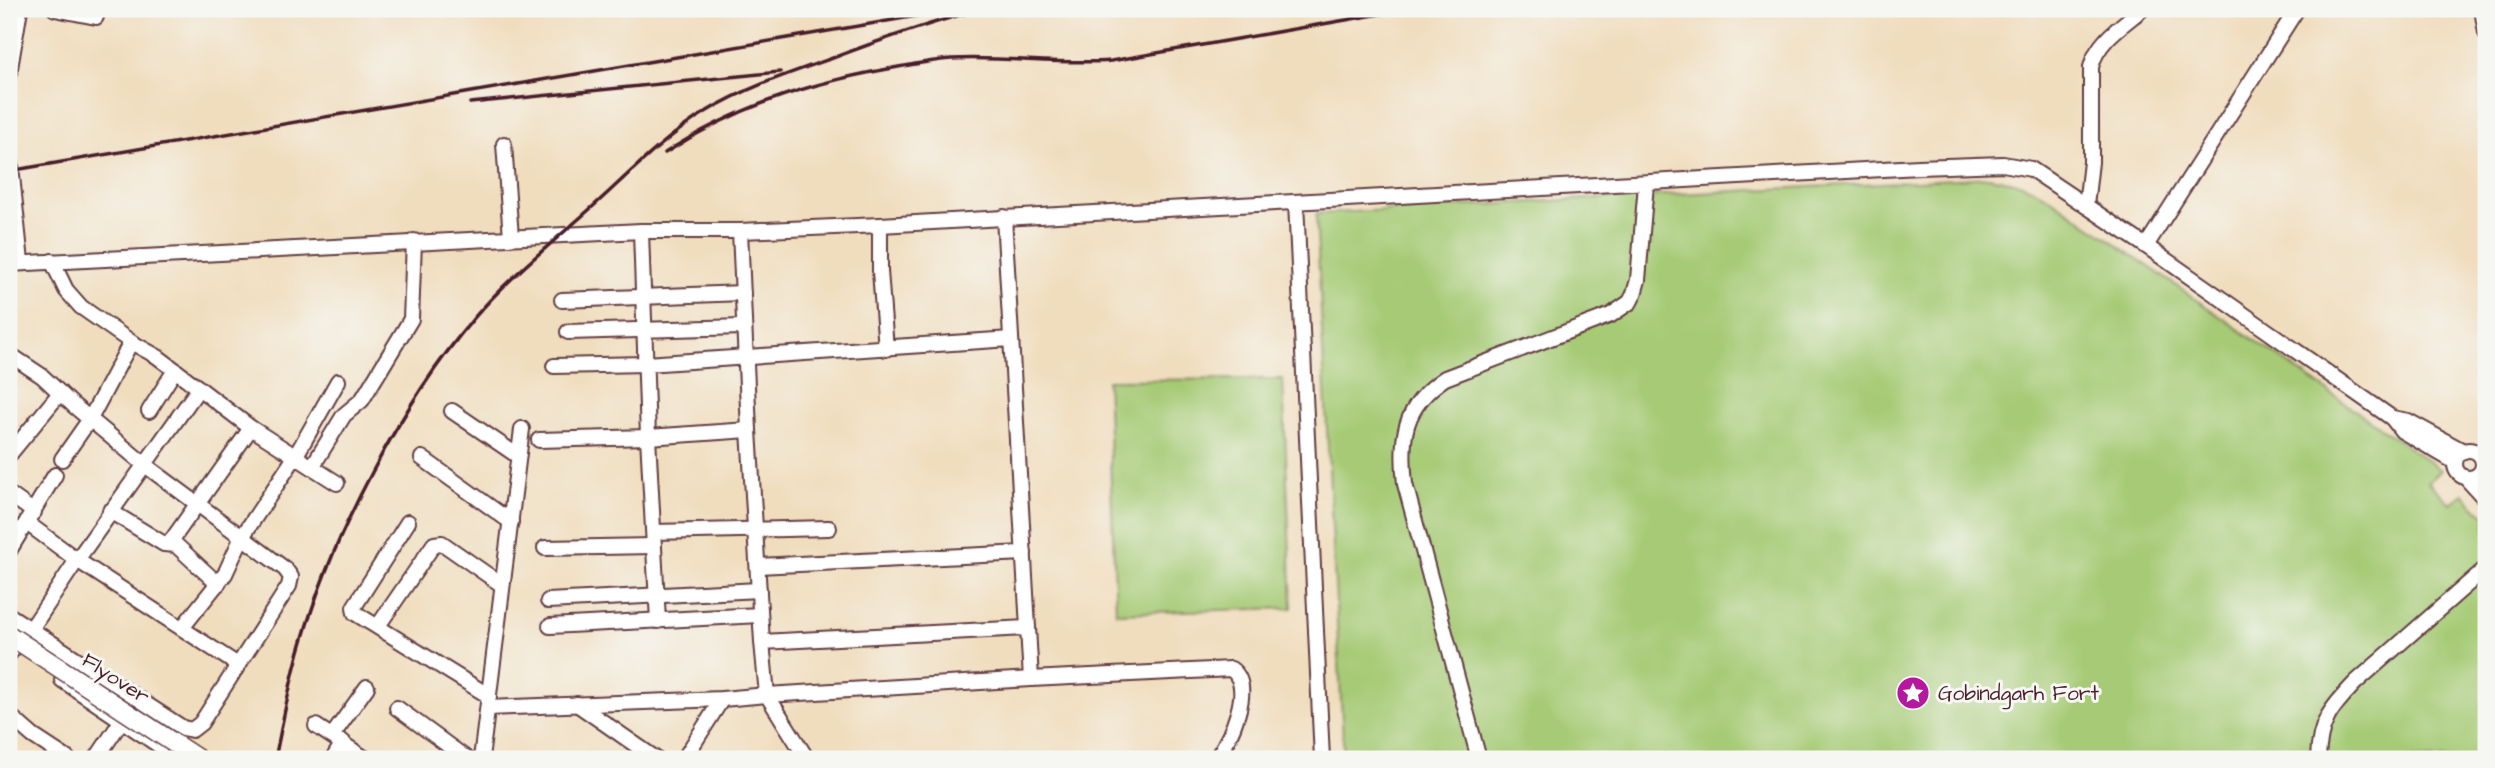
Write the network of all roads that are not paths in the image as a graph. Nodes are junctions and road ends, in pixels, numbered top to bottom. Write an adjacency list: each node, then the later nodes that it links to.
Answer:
1 (20, 9): 8 (street)
2 (55, 9): 6 (street)
3 (2143, 9): 14 (street)
4 (2297, 9): 21 (street)
5 (2482, 9): 7 (street)
6 (96, 17)
7 (2486, 33)
8 (11, 44): 9 (street)
9 (9, 74)
10 (504, 144): 19 (street)
11 (9, 147): 23 (street)
12 (1646, 184): 13 (street); 14 (street); 122 (street)
13 (1296, 202): 15 (street); 121 (street)
14 (2086, 206): 21 (street)
15 (1004, 217): 16 (street); 30 (street)
16 (880, 225): 18 (street); 32 (street)
17 (641, 231): 18 (street); 19 (street); 25 (street)
18 (740, 232): 24 (street)
19 (511, 237): 20 (street)
20 (414, 241): 22 (street); 58 (street)
21 (2146, 246): 53 (street)
22 (52, 261): 23 (street); 31 (street)
23 (15, 263)
24 (743, 293): 25 (street); 27 (street)
25 (642, 297): 26 (street); 28 (street)
26 (562, 300)
27 (743, 327): 28 (street); 34 (street)
28 (644, 330): 29 (street); 35 (street)
29 (568, 332)
30 (1010, 339): 32 (street); 76 (street)
31 (131, 342): 37 (street); 43 (street)
32 (886, 349): 34 (street)
33 (9, 354): 40 (street)
34 (745, 358): 35 (street); 46 (street)
35 (646, 363): 36 (street); 48 (street)
36 (554, 366)
37 (175, 370): 39 (street); 41 (street)
38 (338, 381): 54 (street)
39 (199, 388): 44 (street); 57 (street)
40 (60, 393): 43 (street); 47 (street)
41 (149, 411)
42 (452, 411): 52 (street)
43 (90, 419): 56 (street); 57 (street)
44 (251, 428): 54 (street); 64 (street)
45 (522, 429): 52 (street)
46 (749, 430): 48 (street); 70 (street)
47 (15, 435): 51 (street)
48 (648, 437): 49 (street); 72 (street)
49 (539, 440)
50 (2484, 453): 53 (street); 60 (street)
51 (9, 455)
52 (518, 456): 68 (street)
53 (2459, 456): 60 (street)
54 (295, 457): 58 (street); 71 (street)
55 (422, 458): 68 (street)
56 (62, 459)
57 (145, 465): 64 (street); 65 (street)
58 (312, 467): 61 (street)
59 (55, 475): 66 (street)
60 (2478, 477): 63 (street)
61 (337, 483)
62 (9, 494): 66 (street)
63 (2486, 500)
64 (197, 502): 71 (street); 73 (street)
65 (110, 511): 73 (street); 77 (street)
66 (30, 517): 75 (street); 77 (street)
67 (408, 522): 88 (street)
68 (511, 522): 81 (street)
69 (829, 528): 70 (street)
70 (755, 530): 72 (street); 78 (street)
71 (242, 537): 80 (street); 95 (street)
72 (654, 539): 74 (street); 83 (street)
73 (169, 544): 80 (street)
74 (545, 548)
75 (9, 551)
76 (1024, 553): 78 (street); 91 (street)
77 (77, 560): 90 (street); 92 (street)
78 (758, 566): 82 (street)
79 (2486, 568): 123 (street)
80 (218, 584): 90 (street)
81 (502, 585): 88 (street); 100 (street)
82 (759, 590): 83 (street); 86 (street)
83 (656, 596): 84 (street); 87 (street)
84 (548, 601)
85 (9, 615): 92 (street)
86 (760, 615): 87 (street); 93 (street)
87 (658, 621): 89 (street)
88 (378, 626): 100 (street)
89 (550, 626)
90 (181, 628): 95 (street)
91 (1028, 628): 93 (street); 96 (street)
92 (31, 629): 106 (street)
93 (761, 642): 98 (street)
94 (10, 645): 104 (street); 112 (main road, Flyover, bridge)
95 (238, 665): 106 (street)
96 (1031, 679): 98 (street); 120 (street)
97 (367, 687): 107 (street)
98 (767, 695): 99 (street); 119 (street)
99 (722, 699): 101 (street); 118 (street)
100 (489, 702): 101 (street); 116 (street)
101 (577, 704): 117 (street)
102 (397, 708): 115 (street)
103 (9, 715): 109 (street)
104 (122, 720): 108 (street); 110 (street)
105 (316, 726): 107 (street)
106 (183, 729): 108 (street)
107 (338, 739): 113 (street); 114 (street)
108 (163, 748): 111 (street)
109 (68, 759)
110 (96, 759)
111 (179, 759)
112 (198, 759)
113 (332, 759)
114 (366, 759)
115 (467, 759)
116 (481, 759)
117 (656, 759)
118 (684, 759)
119 (807, 759)
120 (1216, 759)
121 (1322, 759)
122 (1479, 759)
123 (2318, 759)

